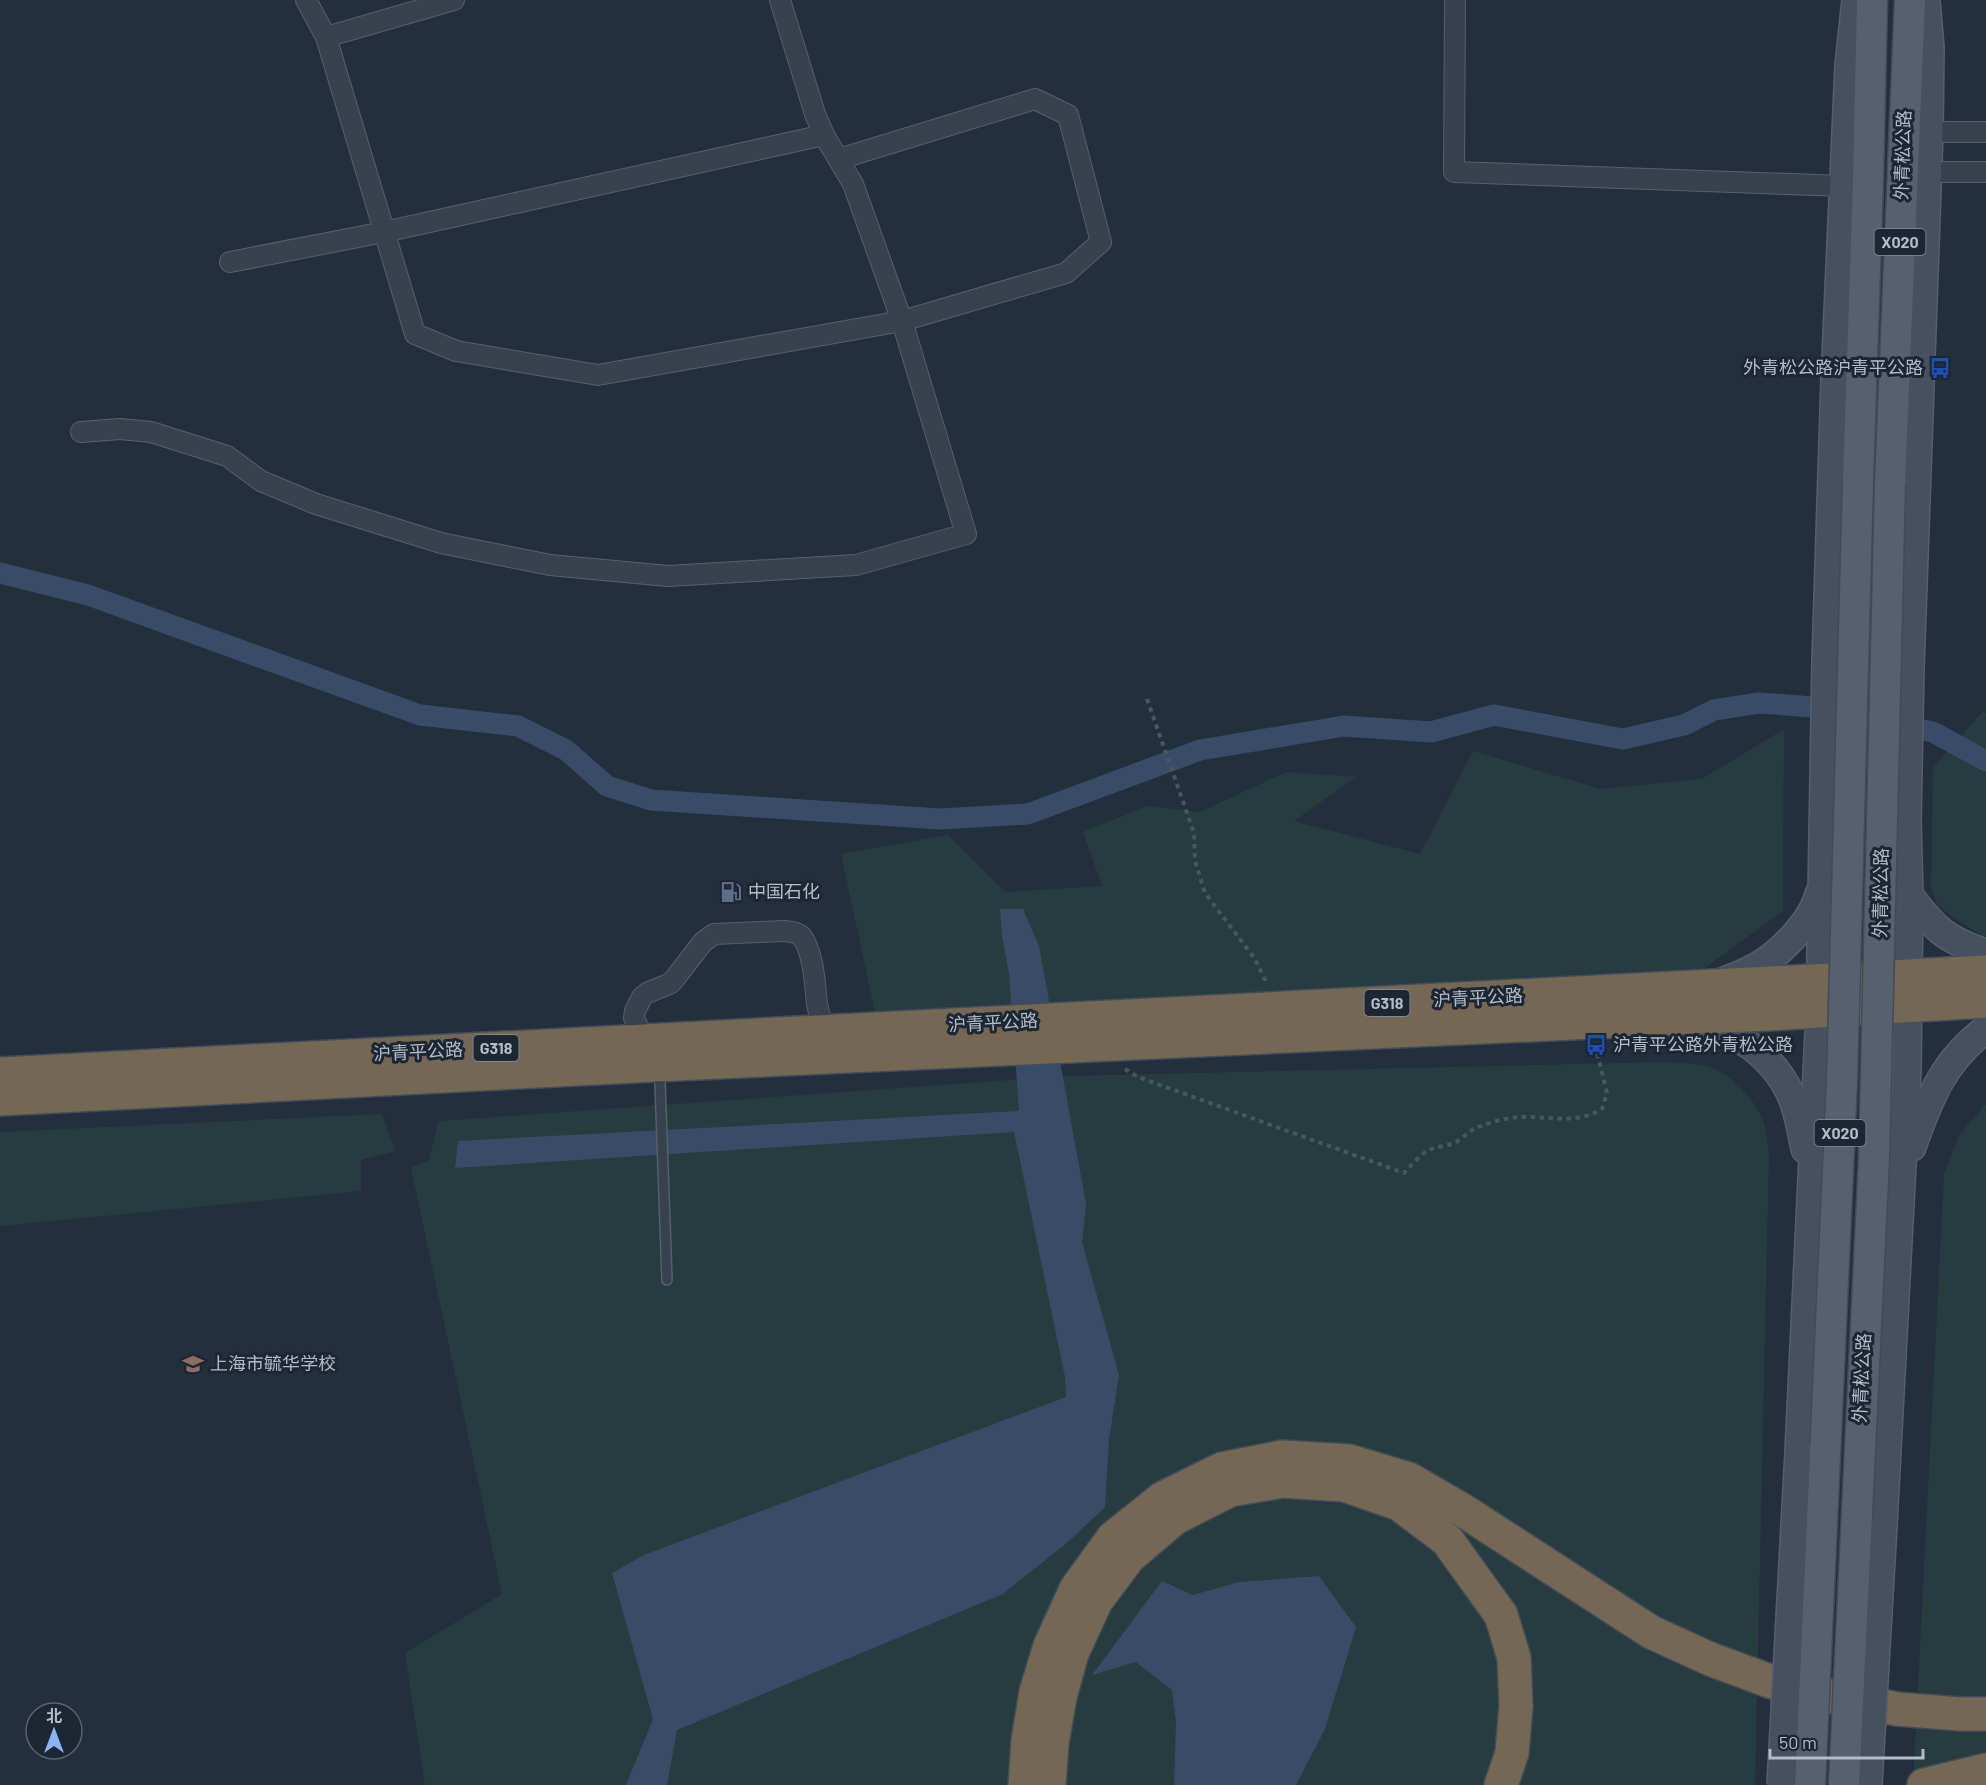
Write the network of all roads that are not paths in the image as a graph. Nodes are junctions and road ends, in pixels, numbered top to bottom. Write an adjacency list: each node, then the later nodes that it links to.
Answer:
1 (306, 0): 9 (street)
2 (454, 0): 9 (street)
3 (780, 0): 12 (street)
4 (1455, 0): 16 (street)
5 (1856, 0): 16 (main road)
6 (1872, 0): 50 (main road, 外青松公路 / X020, bridge)
7 (1910, 0): 51 (main road, 外青松公路 / X020, bridge)
8 (1926, 0): 10 (main road)
9 (326, 37): 17 (street)
10 (1929, 132): 11 (street); 14 (main road)
11 (1986, 132)
12 (824, 135): 13 (street); 17 (street)
13 (839, 159): 19 (street); 19 (street)
14 (1927, 171): 15 (street); 22 (main road)
15 (1986, 172)
16 (1844, 186): 21 (main road)
17 (384, 232): 18 (street); 19 (street)
18 (230, 262)
19 (902, 321): 20 (street)
20 (81, 432)
21 (1824, 817): 22 (main road); 23 (main road)
22 (1907, 821): 24 (main road); 29 (main road)
23 (1823, 857): 27 (main road); 29 (main road)
24 (1909, 895): 25 (main road); 28 (main road)
25 (1986, 953)
26 (1986, 972): 28 (highway, 沪青平公路 / G318)
27 (1712, 986): 29 (highway, 沪青平公路 / G318); 34 (highway, 沪青平公路 / G318)
28 (1908, 991): 29 (highway, 沪青平公路 / G318); 30 (highway, 沪青平公路 / G318); 40 (main road)
29 (1844, 994): 31 (highway, 沪青平公路 / G318); 40 (main road); 41 (main road)
30 (1986, 1001)
31 (1653, 1019): 34 (highway, 沪青平公路 / G318); 41 (main road)
32 (1986, 1029): 40 (main road)
33 (825, 1032): 35 (highway, 沪青平公路 / G318); 36 (highway, 沪青平公路 / G318); 36 (street)
34 (1063, 1033): 35 (highway, 沪青平公路 / G318)
35 (995, 1036): 36 (highway, 沪青平公路 / G318)
36 (650, 1053): 37 (highway, 沪青平公路 / G318); 42 (lane)
37 (290, 1071): 38 (highway, 沪青平公路 / G318); 39 (highway, 沪青平公路 / G318)
38 (0, 1074)
39 (0, 1099)
40 (1902, 1180): 52 (main road, bridge)
41 (1811, 1224): 49 (main road, bridge)
42 (667, 1280)
43 (1061, 1649): 44 (highway); 46 (highway); 47 (highway); 48 (highway)
44 (1986, 1714)
45 (1986, 1770): 53 (highway)
46 (1025, 1785)
47 (1049, 1785)
48 (1501, 1785)
49 (1781, 1785)
50 (1810, 1785)
51 (1844, 1785)
52 (1868, 1785)
53 (1924, 1785)

